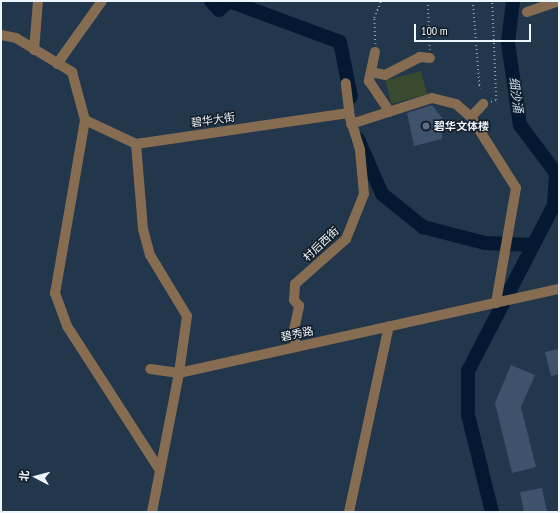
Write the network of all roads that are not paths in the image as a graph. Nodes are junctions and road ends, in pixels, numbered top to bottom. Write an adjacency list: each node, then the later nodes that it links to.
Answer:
1 (38, 1): 6 (street)
2 (102, 1): 9 (street)
3 (559, 1): 4 (street)
4 (527, 12)
5 (1, 35): 6 (street)
6 (34, 50): 9 (street)
7 (375, 52): 10 (street)
8 (430, 58): 10 (street)
9 (57, 64): 16 (street)
10 (370, 72): 13 (street)
11 (346, 83): 14 (street, 村后西街)
12 (487, 103): 15 (street)
13 (390, 112): 15 (street); 17 (street)
14 (349, 113): 17 (street, 村后西街); 18 (street, 碧华大街)
15 (471, 118): 20 (street)
16 (85, 120): 18 (street); 25 (street)
17 (352, 124): 22 (street, 村后西街)
18 (136, 144): 24 (street)
19 (559, 289): 20 (street, 碧秀路)
20 (496, 303): 21 (street, 碧秀路)
21 (389, 326): 22 (street, 碧秀路); 27 (street)
22 (296, 347): 24 (street, 碧秀路)
23 (150, 368): 24 (street, 碧秀路)
24 (179, 372): 25 (street)
25 (158, 467): 26 (street)
26 (152, 512)
27 (349, 512)

